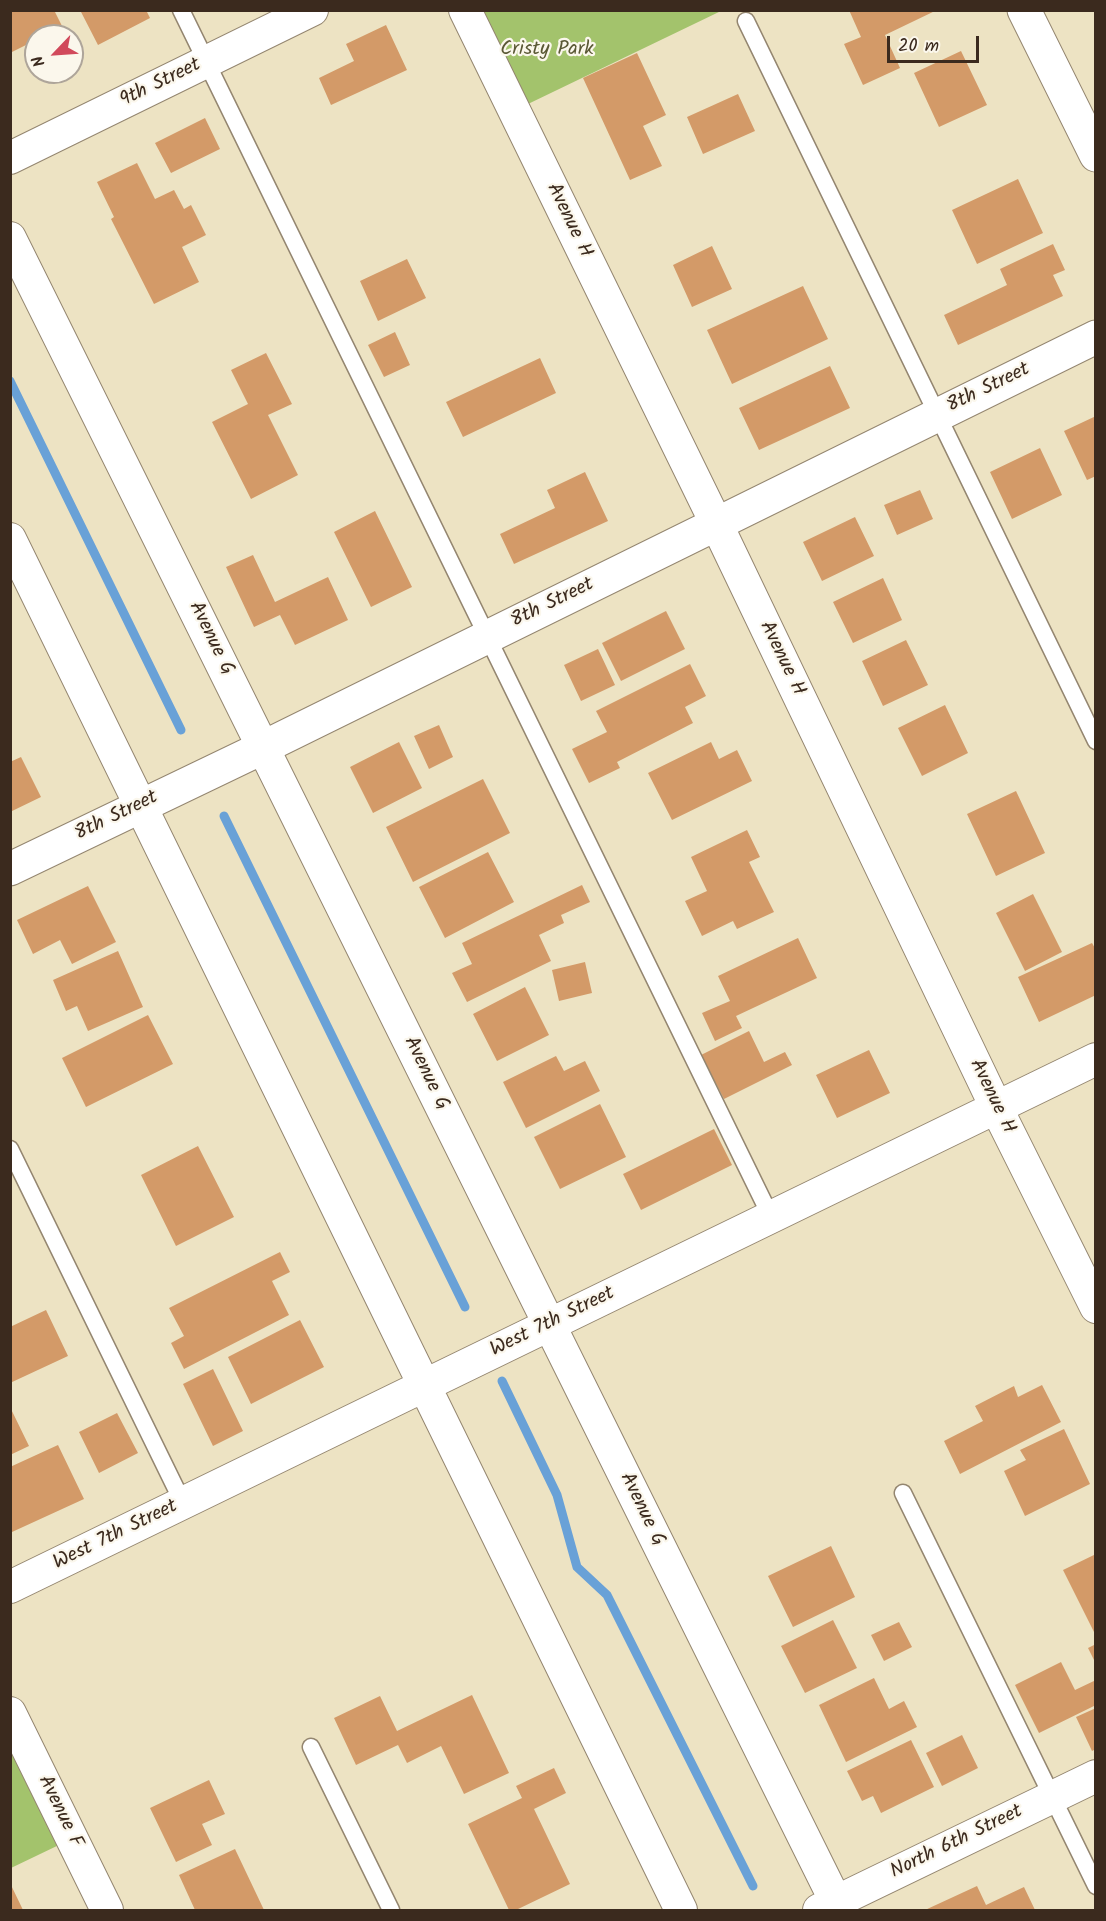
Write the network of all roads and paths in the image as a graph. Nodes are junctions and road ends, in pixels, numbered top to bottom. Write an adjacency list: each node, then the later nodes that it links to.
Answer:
1 (181, 10): 6 (lane)
2 (312, 10): 6 (street, 9th Street)
3 (465, 10): 12 (street, Avenue H)
4 (1024, 10): 7 (street)
5 (746, 21): 11 (lane)
6 (206, 62): 8 (street, 9th Street); 14 (lane)
7 (1095, 155)
8 (10, 158)
9 (10, 238): 16 (street, Avenue G)
10 (1095, 337): 11 (street, 8th Street)
11 (937, 414): 12 (street, 8th Street); 15 (lane)
12 (716, 523): 14 (street, 8th Street); 20 (street, Avenue H)
13 (10, 539): 17 (street)
14 (487, 636): 16 (street, 8th Street); 22 (lane)
15 (1095, 741)
16 (264, 747): 17 (street, 8th Street); 24 (street, Avenue G)
17 (141, 806): 18 (street, 8th Street); 25 (street)
18 (10, 870)
19 (1095, 1059): 20 (street, West 7th Street)
20 (996, 1107): 22 (street, West 7th Street); 23 (street, Avenue H)
21 (10, 1149): 27 (lane)
22 (771, 1216): 24 (street, West 7th Street)
23 (1095, 1307)
24 (549, 1325): 25 (street, West 7th Street); 34 (street, Avenue G)
25 (425, 1385): 27 (street, West 7th Street); 37 (street)
26 (903, 1493): 32 (lane)
27 (183, 1503): 28 (street, West 7th Street)
28 (10, 1587)
29 (10, 1713): 35 (street, Avenue F)
30 (311, 1747): 36 (lane)
31 (1095, 1776): 32 (street, North 6th Street)
32 (1052, 1797): 33 (lane); 34 (street, North 6th Street)
33 (1095, 1886)
34 (832, 1908)
35 (107, 1911)
36 (391, 1911)
37 (681, 1911)

